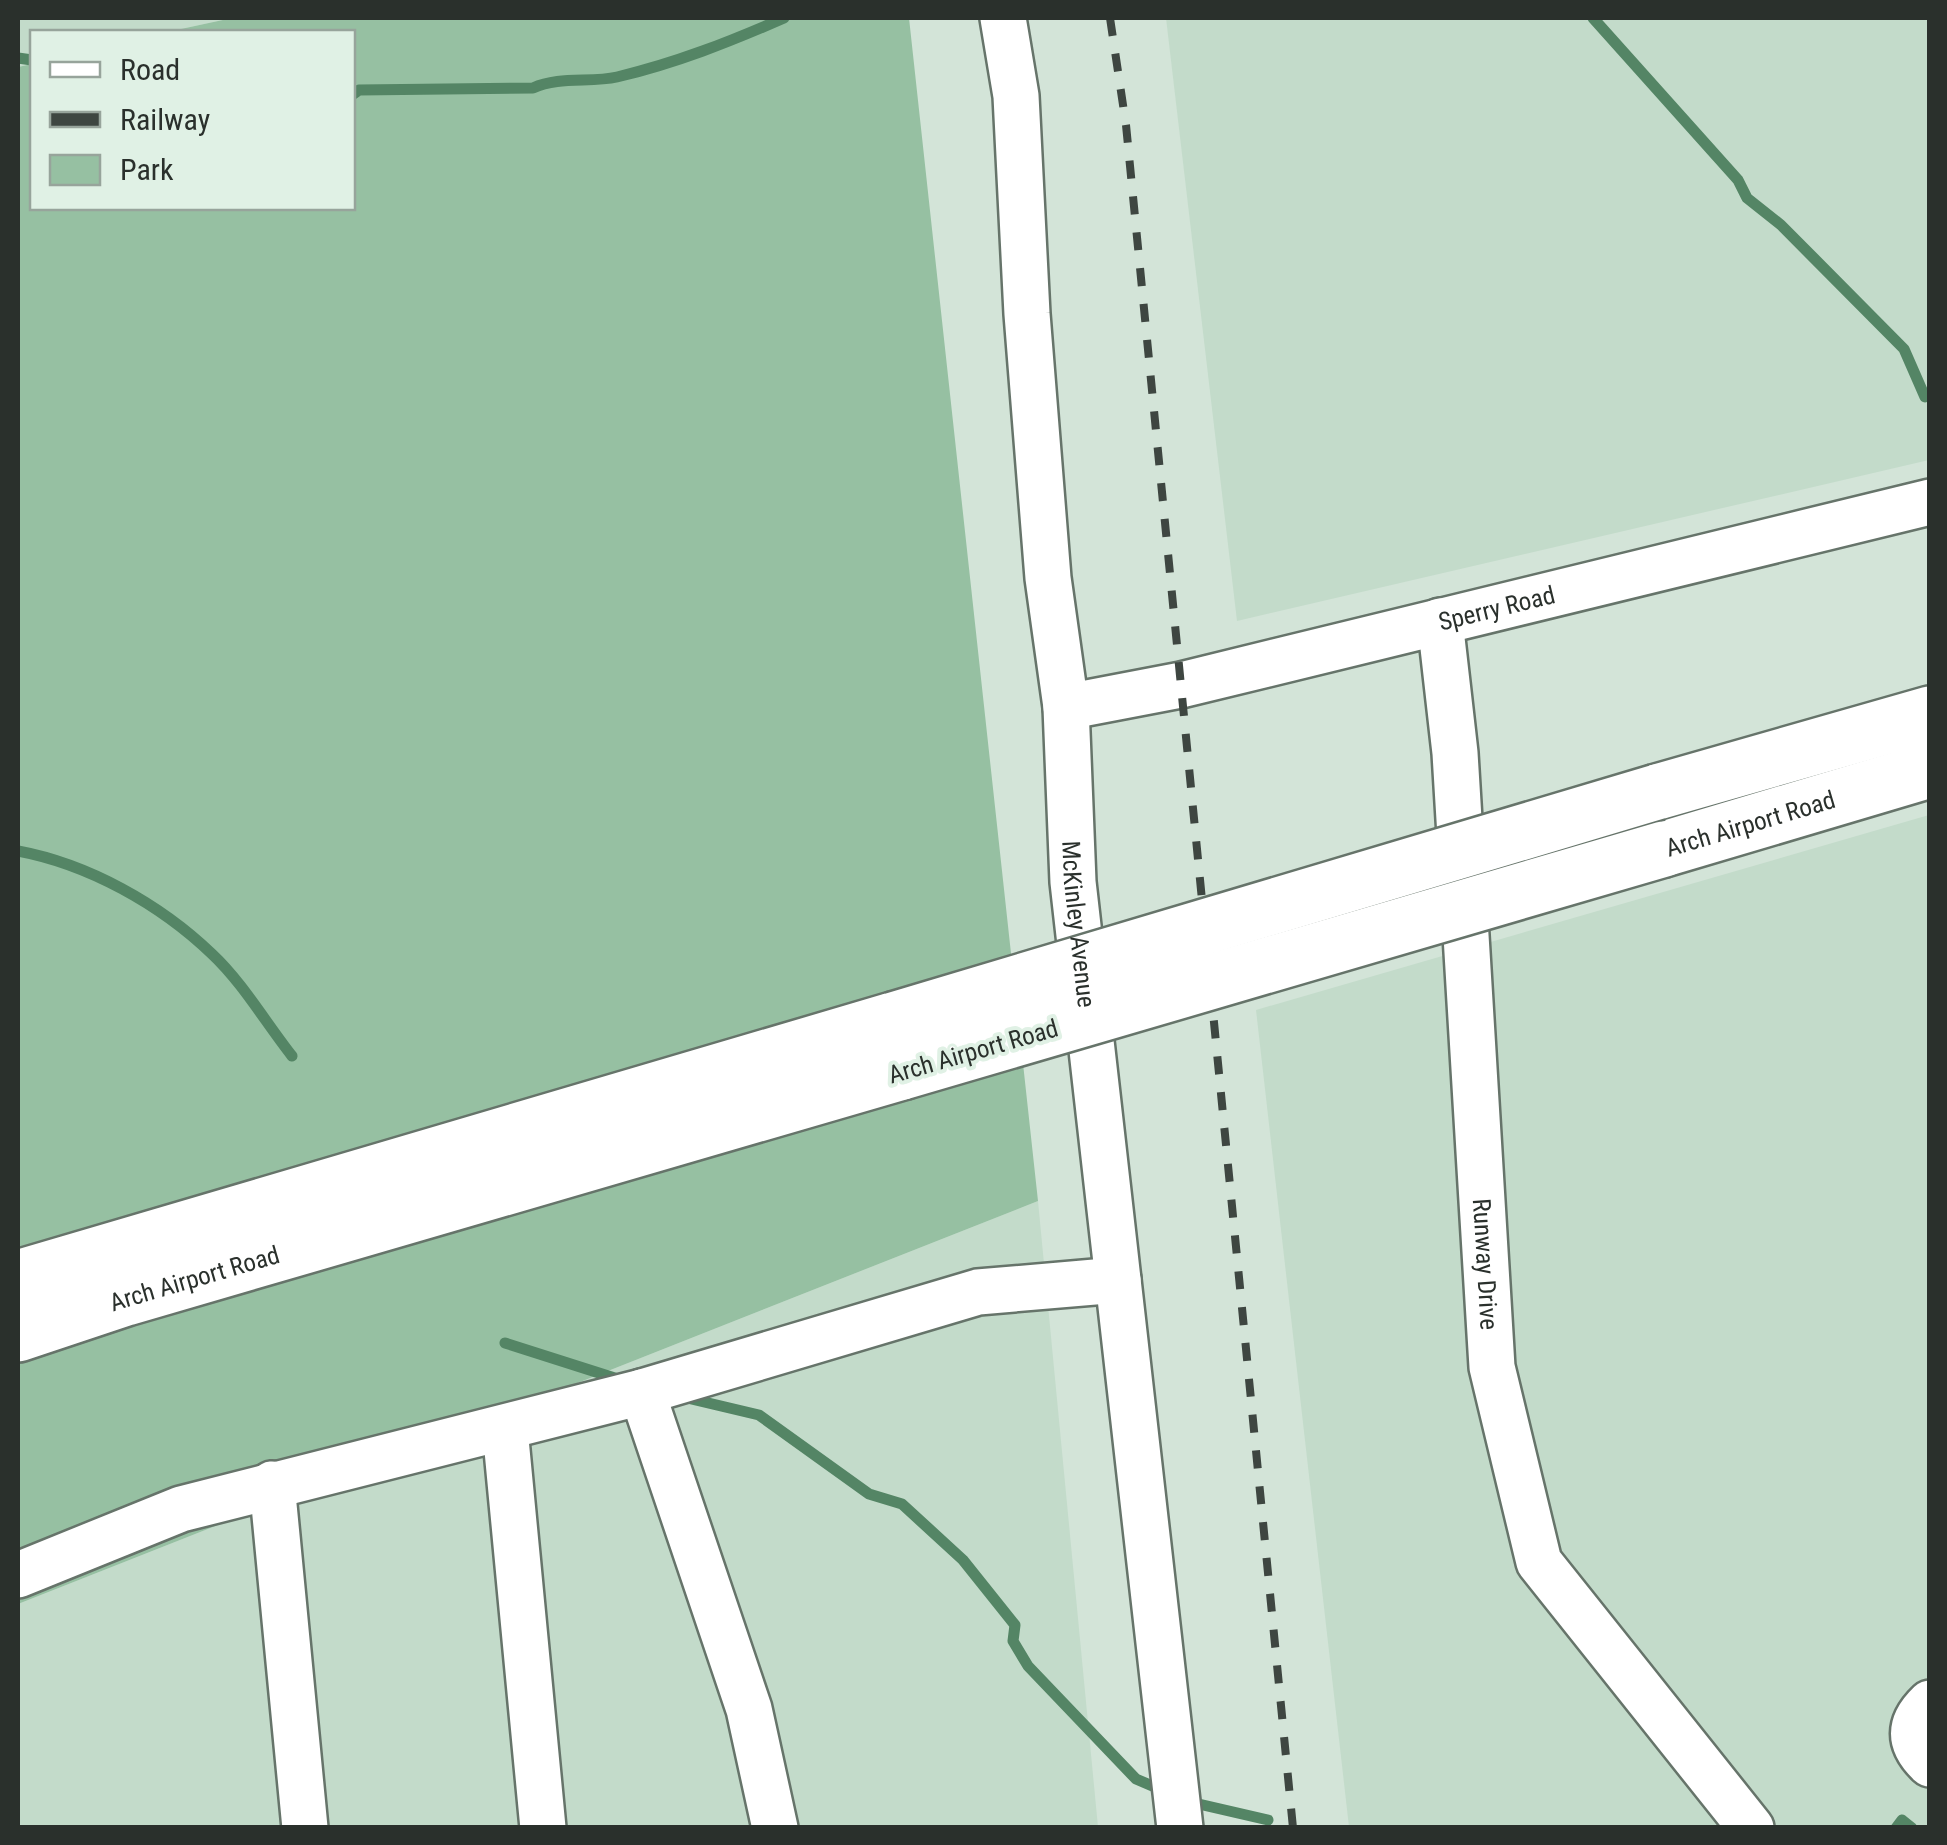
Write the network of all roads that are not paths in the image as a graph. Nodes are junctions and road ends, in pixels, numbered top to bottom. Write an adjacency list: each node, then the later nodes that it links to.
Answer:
1 (1003, 18): 4 (street, McKinley Avenue)
2 (1930, 502): 3 (street, Sperry Road)
3 (1440, 621): 4 (street, Sperry Road); 21 (street, Runway Drive)
4 (1066, 706): 9 (street, McKinley Avenue)
5 (1930, 714): 7 (main road, Arch Airport Road, bridge)
6 (1930, 770): 7 (main road, Arch Airport Road, bridge)
7 (897, 1046): 8 (main road, Arch Airport Road); 10 (main road, Arch Airport Road)
8 (18, 1278)
9 (1118, 1280): 11 (street); 20 (street, McKinley Avenue)
10 (18, 1334)
11 (642, 1392): 12 (street); 19 (street)
12 (504, 1429): 13 (street); 18 (street)
13 (272, 1484): 14 (street); 17 (street)
14 (18, 1575)
15 (1930, 1703): 16 (street)
16 (1930, 1764)
17 (305, 1828)
18 (543, 1828)
19 (775, 1828)
20 (1180, 1828)
21 (1751, 1828)

